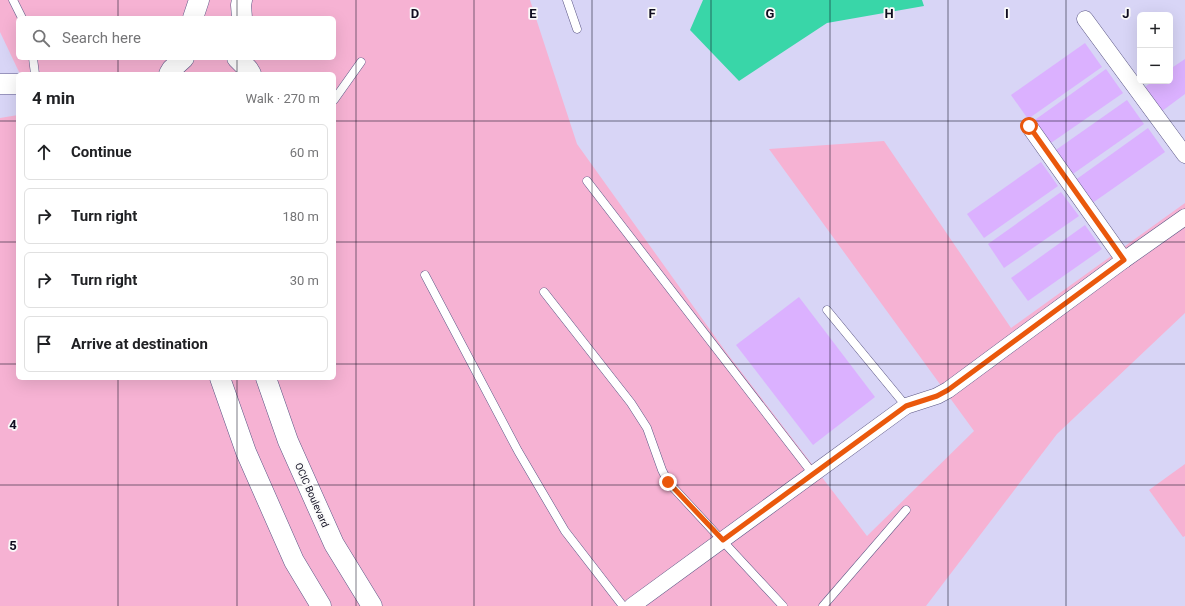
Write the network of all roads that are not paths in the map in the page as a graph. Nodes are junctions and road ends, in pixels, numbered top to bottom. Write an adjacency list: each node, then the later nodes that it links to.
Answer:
1 (13, 0): 5 (lane)
2 (199, 0): 6 (street)
3 (242, 0): 7 (street)
4 (567, 0): 9 (lane)
5 (21, 16)
6 (195, 16)
7 (242, 16)
8 (1085, 18): 17 (street)
9 (576, 29)
10 (33, 60): 12 (lane)
11 (361, 62): 15 (lane)
12 (35, 72)
13 (0, 84): 14 (street)
14 (16, 84)
15 (336, 97)
16 (1029, 126): 20 (street)
17 (1185, 155)
18 (587, 181): 27 (lane)
19 (1185, 217): 20 (street)
20 (1124, 260): 26 (street)
21 (425, 275): 32 (lane)
22 (544, 292): 29 (lane)
23 (827, 310): 26 (lane)
24 (221, 380): 30 (street)
25 (267, 380): 31 (street, OCIC Boulevard)
26 (906, 406): 27 (street)
27 (813, 474): 29 (street)
28 (906, 510): 35 (lane)
29 (723, 540): 33 (street); 34 (lane)
30 (320, 606)
31 (372, 606)
32 (622, 606)
33 (632, 606)
34 (783, 606)
35 (823, 606)

